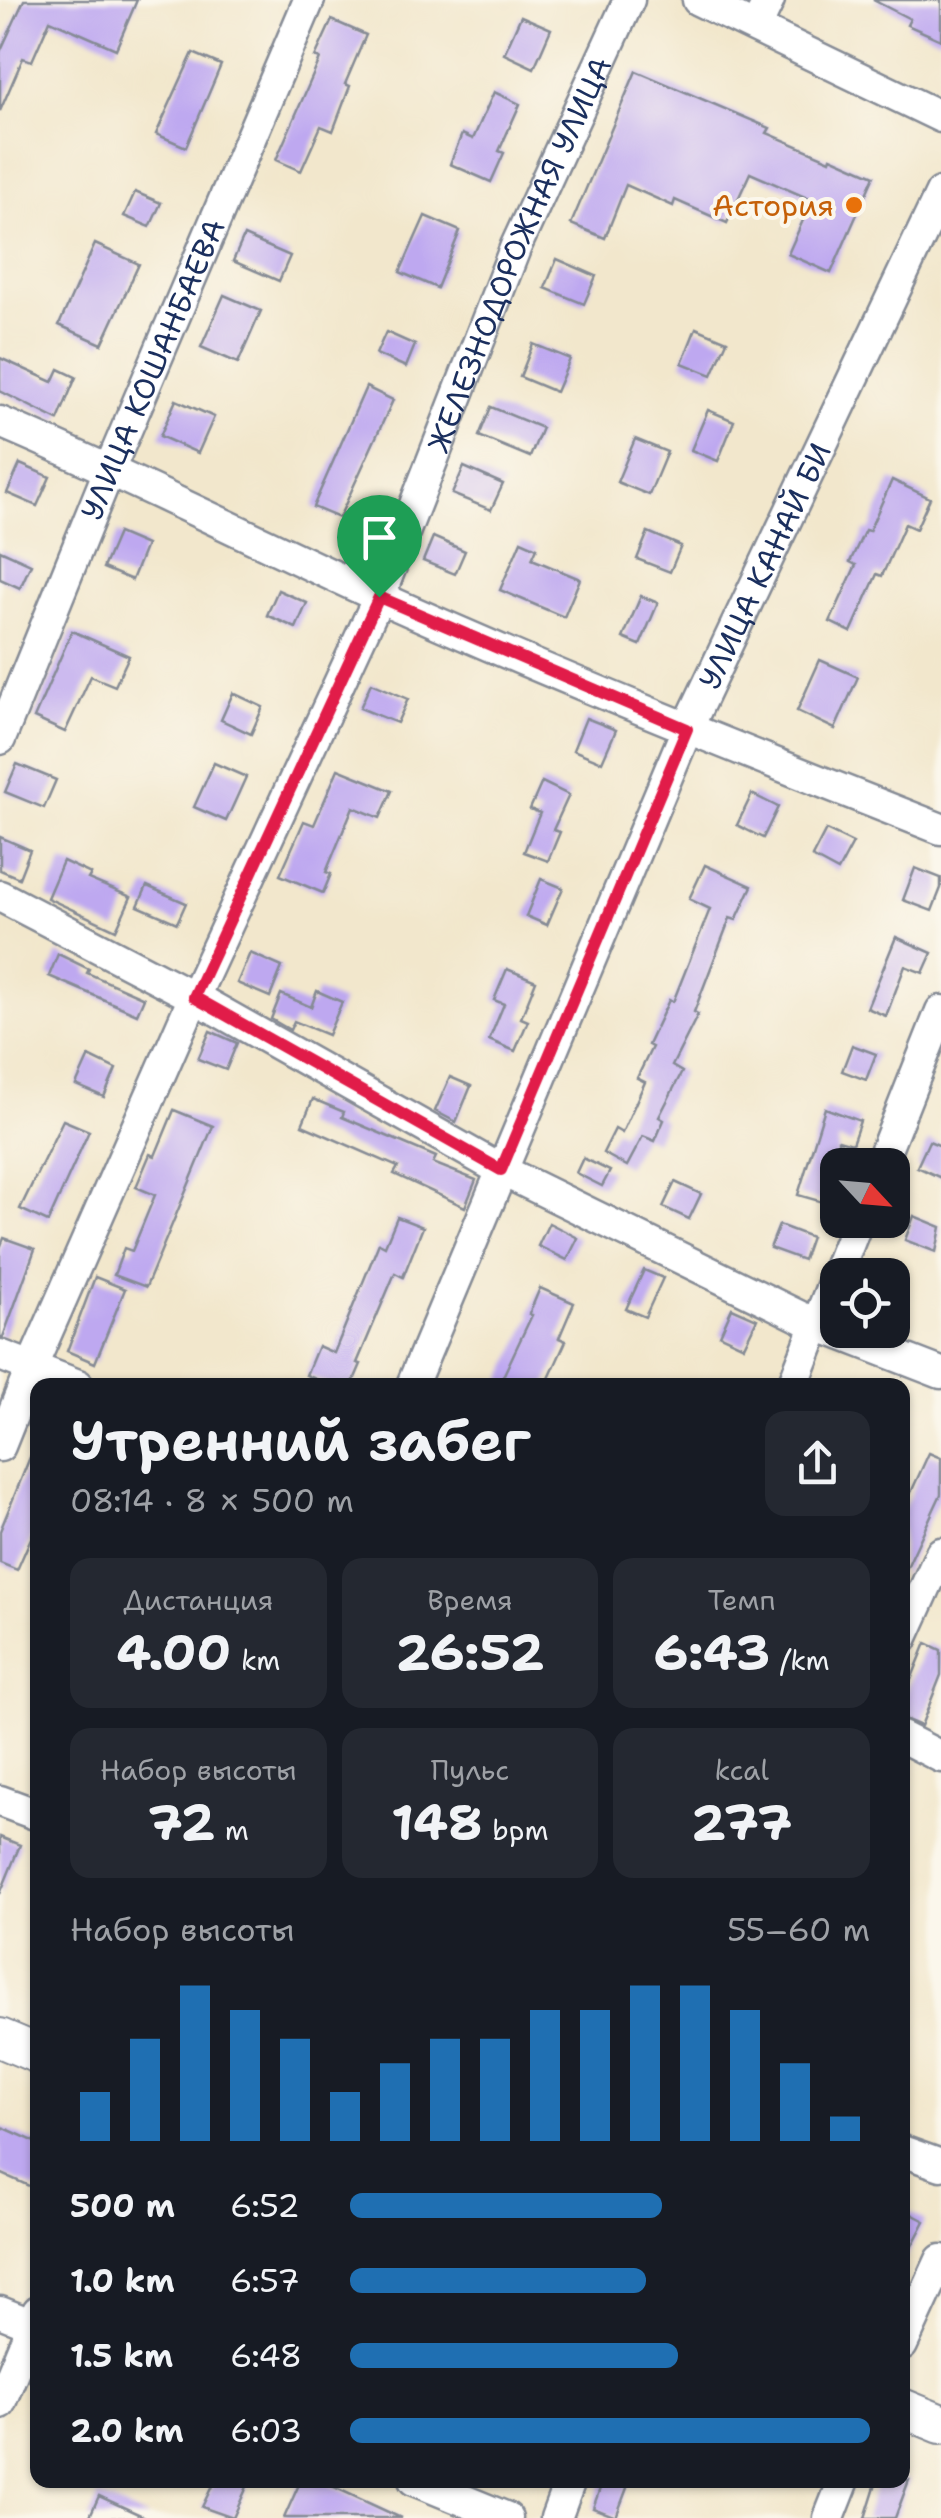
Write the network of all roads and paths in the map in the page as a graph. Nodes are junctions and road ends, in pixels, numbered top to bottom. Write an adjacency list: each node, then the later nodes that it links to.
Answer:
1 (309, 0): 8 (street, УЛИЦА КОШАНБАЕВА)
2 (629, 0): 9 (street, ЖЕЛЕЗНОДОРОЖНАЯ УЛИЦА)
3 (698, 0): 4 (street)
4 (762, 14): 5 (street)
5 (941, 117)
6 (941, 193): 10 (street, УЛИЦА КАНАЙ БИ)
7 (0, 422): 8 (street)
8 (110, 468): 9 (street); 11 (street, УЛИЦА КОШАНБАЕВА)
9 (379, 597): 10 (street); 14 (street, ЖЕЛЕЗНОДОРОЖНАЯ УЛИЦА)
10 (687, 729): 12 (street); 17 (street, УЛИЦА КАНАЙ БИ)
11 (0, 739)
12 (941, 829)
13 (0, 896): 14 (street)
14 (194, 997): 17 (street); 21 (street, ЖЕЛЕЗНОДОРОЖНАЯ УЛИЦА)
15 (941, 1010): 16 (street)
16 (887, 1148)
17 (501, 1170): 19 (street); 24 (street, УЛИЦА КАНАЙ БИ)
18 (851, 1238): 19 (street)
19 (817, 1325): 22 (street); 25 (street)
20 (0, 1355): 21 (street)
21 (32, 1366): 23 (street); 26 (street, ЖЕЛЕЗНОДОРОЖНАЯ УЛИЦА)
22 (941, 1374)
23 (61, 1378)
24 (415, 1378)
25 (796, 1378)
26 (0, 1446)
27 (941, 1553): 28 (street)
28 (910, 1622)
29 (910, 1740): 30 (street)
30 (941, 1757)
31 (0, 1800): 32 (street)
32 (30, 1812)
33 (0, 2038): 34 (main road)
34 (30, 2051)
35 (910, 2154): 36 (street)
36 (941, 2166)
37 (941, 2260): 40 (street)
38 (0, 2312): 39 (street)
39 (30, 2320)
40 (910, 2328)
41 (30, 2335): 42 (street)
42 (0, 2403)
43 (910, 2411): 44 (main road)
44 (941, 2424)
45 (434, 2488): 48 (street)
46 (567, 2488): 49 (street)
47 (841, 2488): 50 (street)
48 (508, 2518)
49 (556, 2518)
50 (828, 2518)

